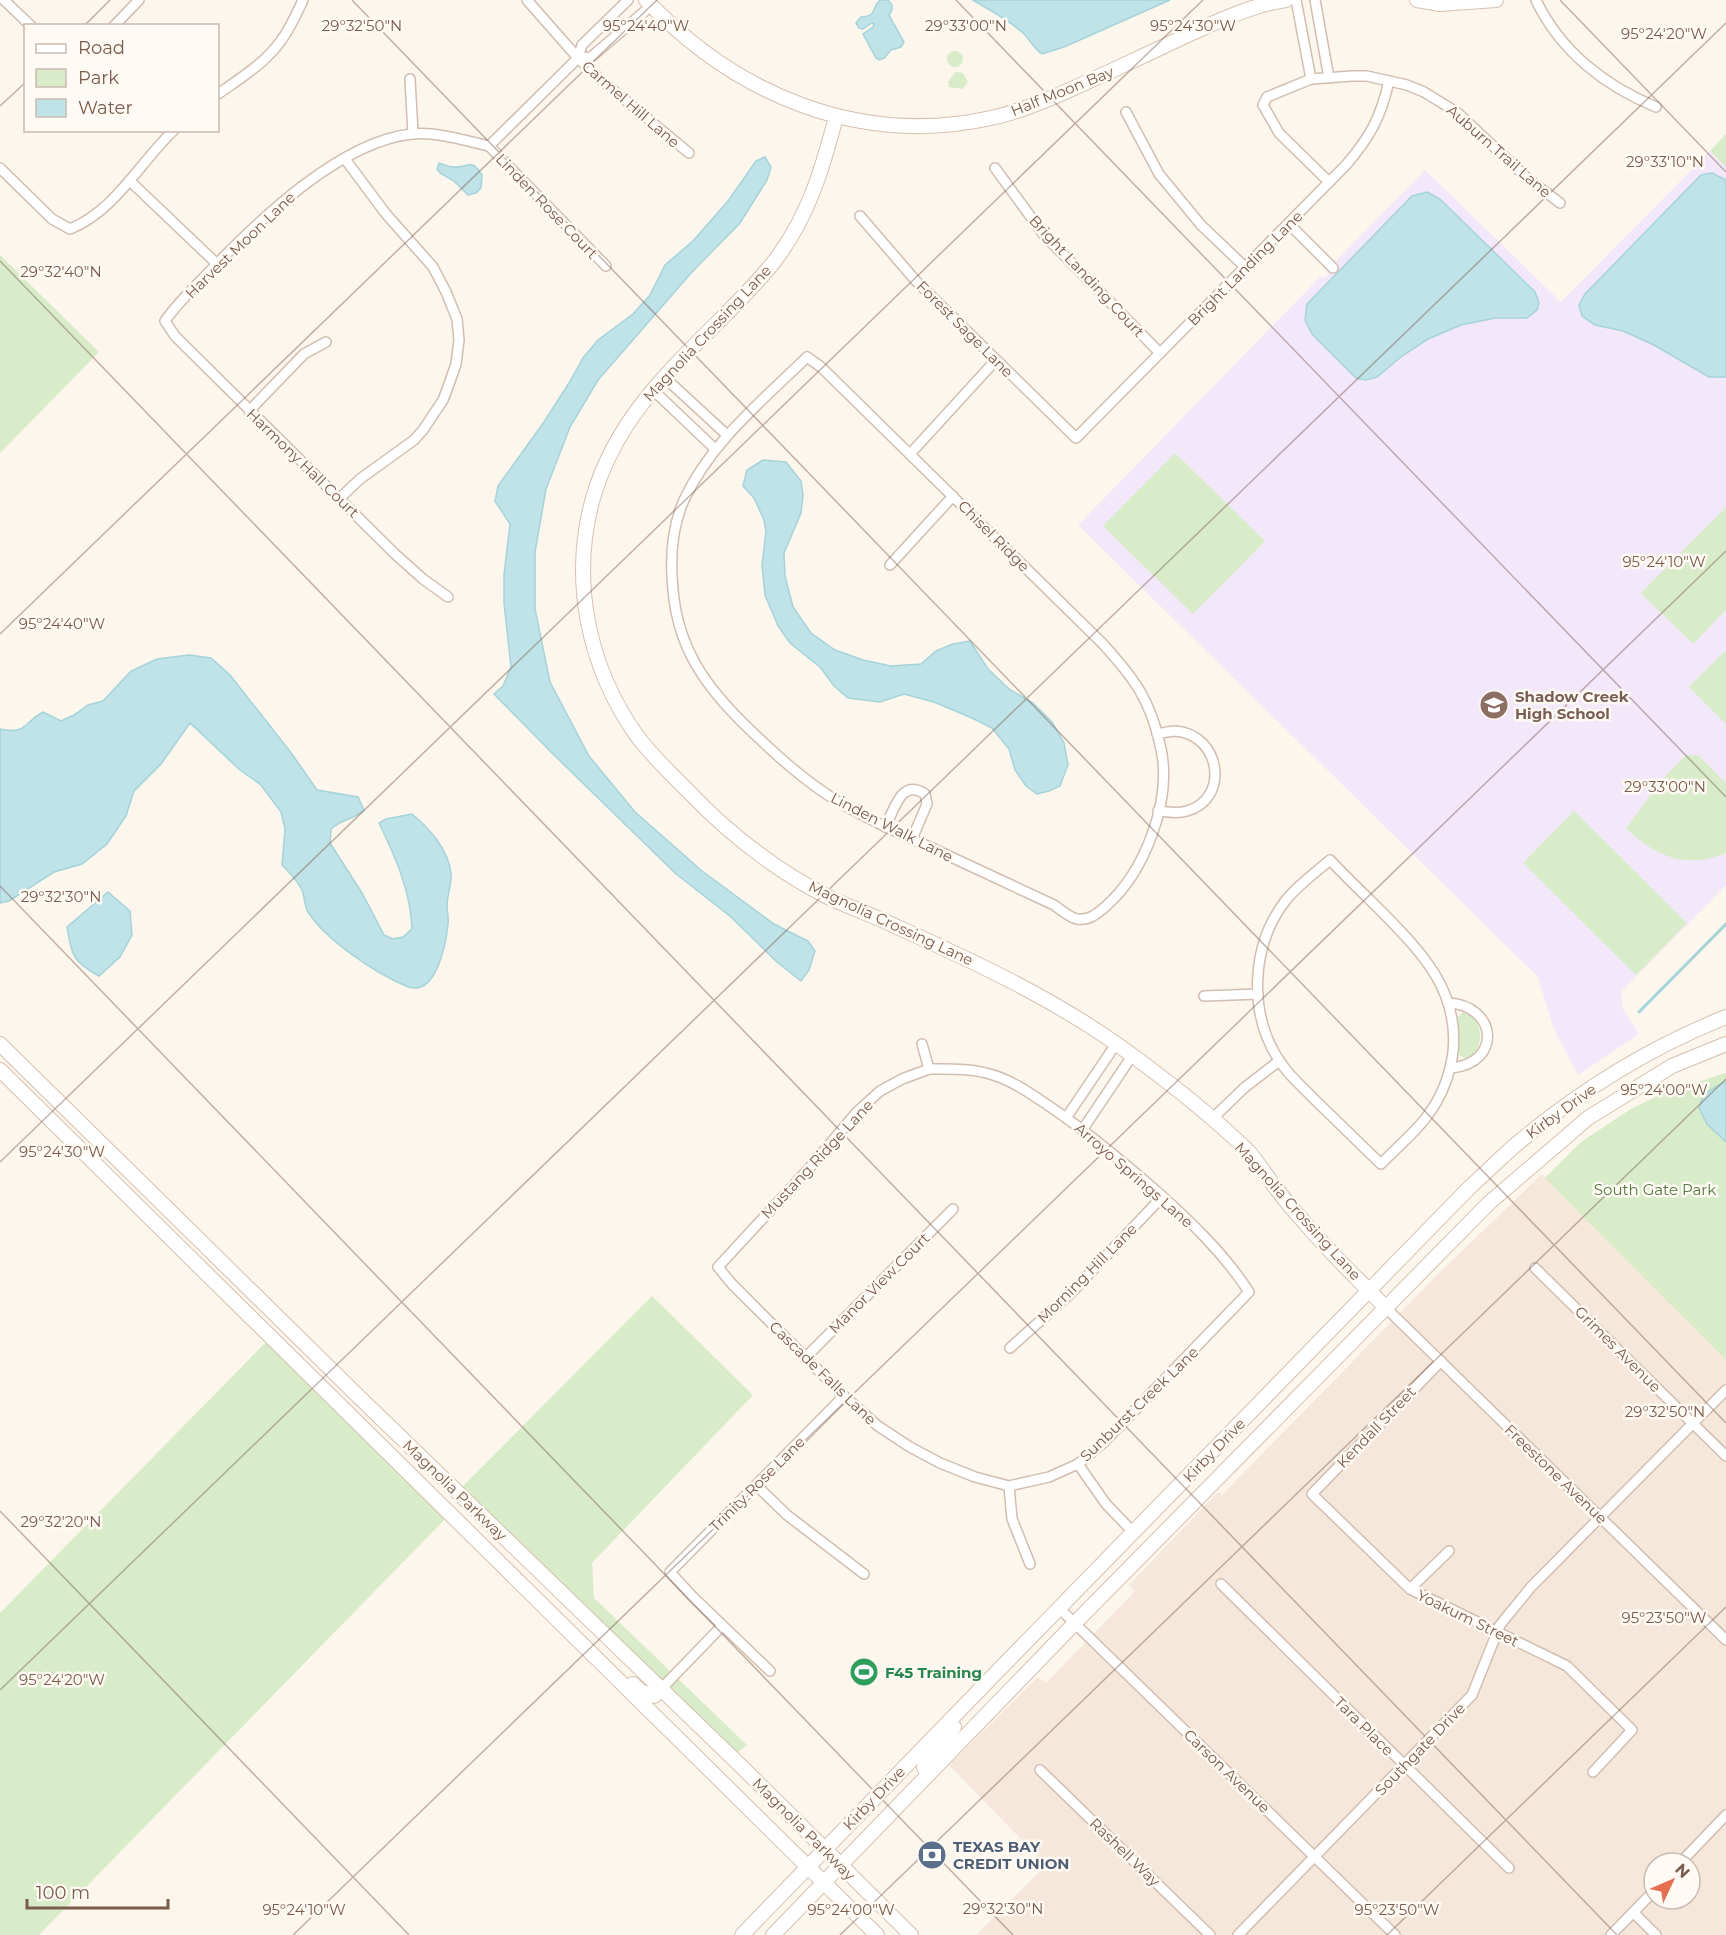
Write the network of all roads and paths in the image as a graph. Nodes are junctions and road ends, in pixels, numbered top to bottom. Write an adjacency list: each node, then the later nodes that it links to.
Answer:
1 (4, 0): 14 (street)
2 (139, 0): 13 (street)
3 (303, 0): 20 (street)
4 (526, 0): 15 (street, Carmel Hill Lane)
5 (628, 0): 15 (street)
6 (1286, 0): 23 (main road, Half Moon Bay)
7 (1296, 0): 18 (street)
8 (1315, 0): 16 (street)
9 (1417, 0): 10 (main road)
10 (1496, 0)
11 (1536, 0): 21 (street)
12 (648, 3): 15 (street); 23 (main road, Half Moon Bay)
13 (121, 23)
14 (29, 24)
15 (578, 58): 26 (street); 27 (street, Carmel Hill Lane)
16 (1329, 78): 18 (street, Auburn Trail Lane); 19 (street, Auburn Trail Lane)
17 (410, 79): 25 (street)
18 (1311, 80): 32 (street, Auburn Trail Lane)
19 (1389, 81): 32 (street, Bright Landing Lane); 33 (street, Auburn Trail Lane)
20 (219, 93)
21 (1656, 107)
22 (1126, 112): 39 (street)
23 (836, 117): 45 (main road, Magnolia Crossing Lane)
24 (172, 132): 31 (street)
25 (413, 134): 26 (street, Harvest Moon Lane); 28 (street, Harvest Moon Lane)
26 (489, 146): 37 (street, Linden Rose Court)
27 (689, 153)
28 (345, 159): 36 (street, Harvest Moon Lane); 53 (street)
29 (0, 168): 31 (street)
30 (995, 168): 42 (street, Bright Landing Court)
31 (130, 181): 36 (street)
32 (1329, 182): 35 (street, Bright Landing Lane)
33 (1560, 203)
34 (860, 216): 44 (street, Forest Sage Lane)
35 (1289, 224): 38 (street); 39 (street, Bright Landing Lane)
36 (217, 264): 40 (street, Harvest Moon Lane)
37 (606, 266)
38 (1333, 267)
39 (1246, 268): 42 (street, Bright Landing Lane)
40 (165, 321): 47 (street, Harmony Hall Court)
41 (326, 342): 47 (street)
42 (1160, 352): 49 (street, Bright Landing Lane)
43 (807, 357): 48 (street, Linden Walk Lane); 51 (street, Chisel Ridge)
44 (996, 360): 49 (street, Forest Sage Lane); 51 (street)
45 (664, 376): 46 (main road, Magnolia Crossing Lane); 48 (street)
46 (652, 389): 50 (street); 67 (main road, Magnolia Crossing Lane)
47 (249, 411): 53 (street, Harmony Hall Court)
48 (728, 435): 50 (street, Linden Walk Lane)
49 (1076, 438)
50 (715, 449): 58 (street, Linden Walk Lane)
51 (910, 454): 52 (street, Chisel Ridge)
52 (953, 496): 54 (street); 56 (street, Chisel Ridge)
53 (340, 498): 55 (street, Harmony Hall Court)
54 (891, 565)
55 (448, 597)
56 (1157, 734): 57 (street, Chisel Ridge); 57 (street)
57 (1158, 811): 60 (street, Chisel Ridge)
58 (885, 827): 59 (street, Linden Walk Lane); 59 (street)
59 (912, 839): 60 (street, Linden Walk Lane)
60 (1094, 916)
61 (1258, 994): 62 (street); 63 (street); 70 (street)
62 (1204, 996)
63 (1448, 1003): 72 (street); 72 (street)
64 (1726, 1017): 71 (main road, Kirby Drive)
65 (0, 1044): 87 (main road, Magnolia Parkway)
66 (922, 1044): 73 (street)
67 (1116, 1044): 69 (main road, Magnolia Crossing Lane); 76 (street)
68 (1726, 1044): 75 (main road, Kirby Drive)
69 (1132, 1056): 77 (main road, Magnolia Crossing Lane); 78 (street)
70 (1280, 1061): 72 (street); 77 (street)
71 (1625, 1067): 75 (main road); 84 (main road, Kirby Drive)
72 (1451, 1068)
73 (929, 1069): 76 (street, Arroyo Springs Lane); 82 (street, Mustang Ridge Lane)
74 (0, 1070): 81 (main road, Magnolia Parkway)
75 (1637, 1088): 86 (main road, Kirby Drive)
76 (1066, 1118): 78 (street, Arroyo Springs Lane)
77 (1212, 1119): 84 (main road, Magnolia Crossing Lane)
78 (1083, 1129): 79 (street, Arroyo Springs Lane)
79 (1162, 1197): 85 (street, Arroyo Springs Lane); 88 (street, Morning Hill Lane)
80 (952, 1209): 89 (street, Manor View Court)
81 (190, 1257): 87 (main road); 107 (main road, Magnolia Parkway)
82 (718, 1267): 89 (street, Cascade Falls Lane)
83 (1535, 1268): 93 (street, Grimes Avenue)
84 (1369, 1290): 86 (main road, Magnolia Crossing Lane); 100 (main road, Kirby Drive)
85 (1249, 1292): 95 (street, Sunburst Creek Lane)
86 (1386, 1308): 90 (street, Freestone Avenue); 108 (main road, Kirby Drive)
87 (279, 1319): 113 (main road, Magnolia Parkway)
88 (1010, 1348)
89 (806, 1358): 92 (street, Cascade Falls Lane)
90 (1441, 1361): 98 (street, Kendall Street); 99 (street, Freestone Avenue)
91 (1726, 1390): 93 (street, Southgate Drive)
92 (844, 1396): 96 (street, Trinity Rose Lane); 97 (street, Cascade Falls Lane)
93 (1693, 1423): 94 (street, Grimes Avenue); 99 (street, Southgate Drive)
94 (1726, 1456)
95 (1078, 1464): 97 (street, Sunburst Creek Lane); 100 (street)
96 (757, 1486): 103 (street); 109 (street, Trinity Rose Lane)
97 (1010, 1486): 102 (street)
98 (1312, 1494): 105 (street, Yoakum Street)
99 (1600, 1518): 110 (street, Southgate Drive); 111 (street, Freestone Avenue)
100 (1133, 1532): 106 (main road, Kirby Drive)
101 (1449, 1551): 105 (street)
102 (1030, 1564)
103 (864, 1574)
104 (1221, 1584): 116 (street, Tara Place)
105 (1410, 1589): 110 (street, Yoakum Street)
106 (1059, 1608): 108 (street, Carson Avenue); 114 (main road, Kirby Drive)
107 (556, 1617): 113 (main road); 126 (main road, Magnolia Parkway)
108 (1075, 1623): 119 (main road, Kirby Drive); 124 (street, Carson Avenue)
109 (722, 1626): 112 (street); 113 (street)
110 (1498, 1631): 116 (street, Southgate Drive); 118 (street, Yoakum Street)
111 (1726, 1640)
112 (770, 1671)
113 (661, 1689): 122 (main road, Magnolia Parkway)
114 (972, 1697): 115 (main road, Kirby Drive); 119 (main road)
115 (904, 1766): 121 (main road); 122 (main road, Kirby Drive)
116 (1404, 1766): 124 (street, Southgate Drive); 127 (street, Tara Place)
117 (1040, 1770): 135 (street, Rashell Way)
118 (1593, 1772)
119 (928, 1775): 121 (main road, Kirby Drive)
120 (1725, 1818): 123 (street)
121 (868, 1837): 125 (main road, Kirby Drive)
122 (824, 1849): 125 (main road, Magnolia Parkway); 126 (main road, Kirby Drive)
123 (1692, 1851)
124 (1315, 1857): 136 (street, Southgate Drive); 137 (street, Carson Avenue)
125 (840, 1865): 128 (main road, Kirby Drive); 134 (main road, Magnolia Parkway)
126 (807, 1866): 128 (main road, Magnolia Parkway); 131 (main road, Kirby Drive)
127 (1509, 1868)
128 (824, 1883): 132 (main road, Kirby Drive); 133 (main road, Magnolia Parkway)
129 (1642, 1904): 130 (street)
130 (1634, 1913): 138 (street); 139 (street)
131 (742, 1935)
132 (773, 1935)
133 (877, 1935)
134 (911, 1935)
135 (1210, 1935)
136 (1238, 1935)
137 (1395, 1935)
138 (1611, 1935)
139 (1656, 1935)

